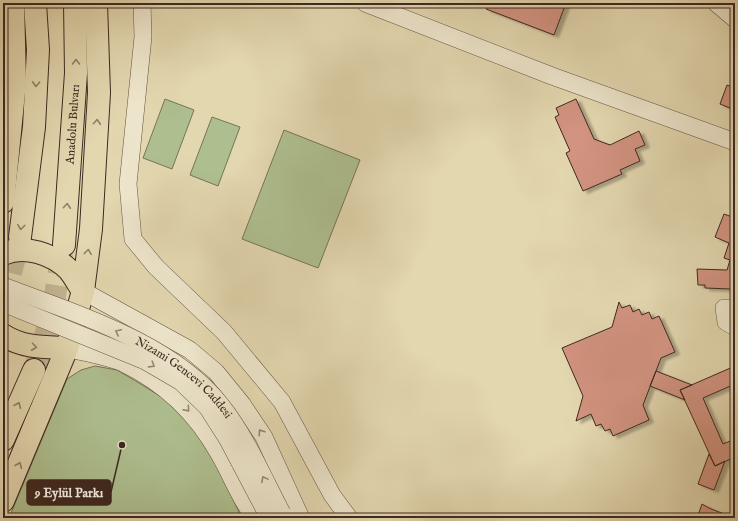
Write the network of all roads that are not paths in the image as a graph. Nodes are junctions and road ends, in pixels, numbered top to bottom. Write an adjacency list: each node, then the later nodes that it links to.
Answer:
1 (13, 3): 11 (main road)
2 (35, 3): 13 (main road, one-way to 13)
3 (75, 3): 14 (main road, Anadolu Bulvarı, one-way to 3)
4 (96, 3): 17 (main road, one-way to 4)
5 (142, 3): 29 (street)
6 (716, 3): 9 (street)
7 (370, 4): 8 (street)
8 (400, 9): 10 (street)
9 (735, 19)
10 (735, 142)
11 (6, 166): 12 (main road)
12 (3, 202)
13 (20, 237)
14 (64, 244)
15 (3, 254): 17 (main road)
16 (3, 286): 19 (street, bridge)
17 (83, 291): 23 (main road); 28 (street, Nizami Gencevi Caddesi, one-way to 17)
18 (3, 303): 19 (street, bridge)
19 (28, 304): 27 (street, Nizami Gencevi Caddesi, bridge)
20 (735, 308): 21 (street)
21 (735, 327)
22 (3, 335): 23 (main road, one-way to 23)
23 (67, 348): 26 (main road, one-way to 23); 27 (street, Nizami Gencevi Caddesi, one-way to 27)
24 (34, 370): 25 (main road, one-way to 24)
25 (3, 440)
26 (3, 501)
27 (272, 517)
28 (301, 518)
29 (349, 518)

